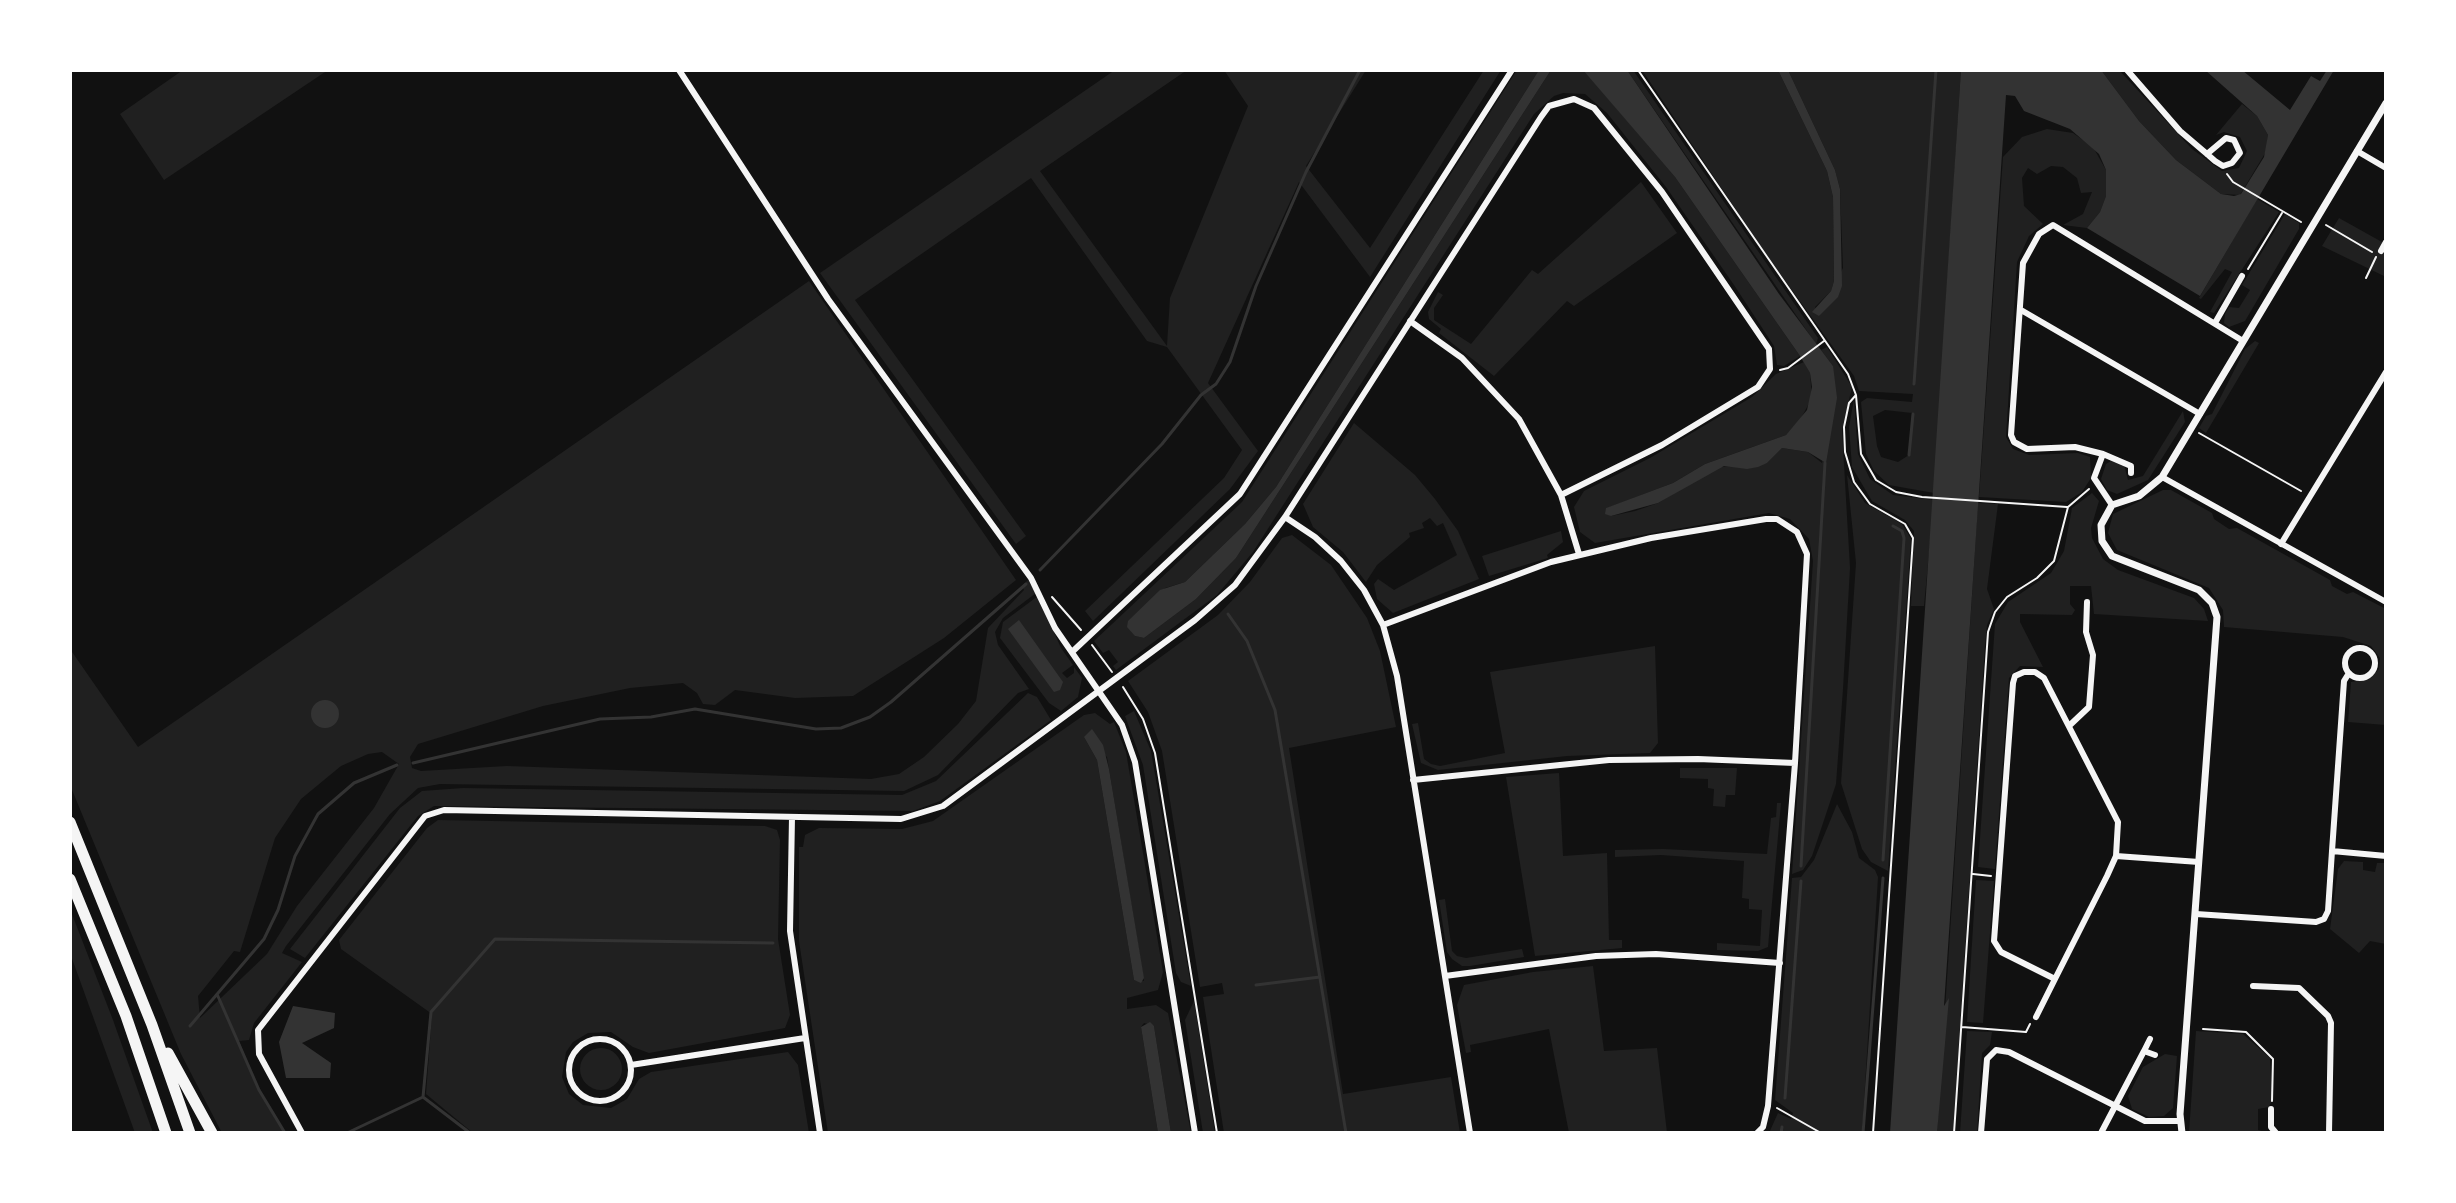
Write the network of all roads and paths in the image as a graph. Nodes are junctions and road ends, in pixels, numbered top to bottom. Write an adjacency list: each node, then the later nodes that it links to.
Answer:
1 (679, 70): 39 (street)
2 (1512, 70): 45 (street)
3 (1638, 70): 20 (path)
4 (2127, 70): 7 (street)
5 (2386, 103): 6 (street)
6 (2357, 151): 8 (street); 11 (street)
7 (2207, 154): 7 (street)
8 (2386, 168)
9 (2227, 174): 10 (path)
10 (2283, 212): 11 (path); 15 (path)
11 (2312, 226): 21 (street)
12 (2330, 227): 14 (path)
13 (2386, 242): 14 (street)
14 (2379, 253): 16 (path)
15 (2242, 276): 19 (street)
16 (2366, 278)
17 (2021, 310): 19 (street); 26 (street); 28 (street)
18 (1410, 321): 22 (street); 32 (street); 36 (street)
19 (2215, 323): 21 (street)
20 (1824, 341): 22 (path); 25 (path)
21 (2243, 341): 26 (street)
22 (1770, 369): 32 (street)
23 (2386, 372): 24 (street)
24 (2382, 387): 33 (street)
25 (1856, 395): 35 (path); 93 (path)
26 (2200, 414): 27 (street)
27 (2190, 429): 30 (street); 33 (path)
28 (2103, 454): 29 (street); 31 (street)
29 (2131, 473)
30 (2162, 477): 34 (street); 37 (street)
31 (2096, 484): 34 (street); 35 (path)
32 (1561, 495): 38 (street)
33 (2310, 496): 37 (street)
34 (2112, 505): 58 (street)
35 (2068, 507): 59 (path)
36 (1285, 517): 44 (street); 48 (street)
37 (2281, 544): 41 (street)
38 (1579, 554): 44 (street); 51 (street)
39 (1041, 596): 45 (path); 46 (street)
40 (2087, 602): 43 (street)
41 (2386, 602)
42 (2077, 611): 43 (street)
43 (2087, 612): 50 (street)
44 (1383, 625): 52 (street)
45 (1088, 639): 46 (street); 48 (path)
46 (1072, 652): 49 (street)
47 (2349, 673): 47 (street); 55 (street)
48 (1116, 678): 49 (street); 89 (path)
49 (1100, 690): 53 (street); 88 (street)
50 (2070, 725): 56 (street); 60 (street)
51 (1795, 763): 52 (street); 63 (street)
52 (1413, 780): 64 (street)
53 (792, 817): 73 (street); 86 (street)
54 (70, 822): 68 (highway)
55 (2332, 851): 57 (street); 62 (street)
56 (2116, 856): 58 (street); 65 (street)
57 (2386, 856)
58 (2199, 862): 62 (street)
59 (1972, 874): 60 (path); 69 (path)
60 (1999, 876): 65 (street)
61 (70, 879): 83 (highway)
62 (2196, 914): 82 (street)
63 (1780, 963): 64 (street); 79 (street)
64 (1445, 976): 90 (street)
65 (2055, 979): 67 (street)
66 (2253, 986): 99 (street)
67 (2036, 1017)
68 (152, 1025): 84 (highway); 85 (highway)
69 (1962, 1027): 71 (path); 94 (path)
70 (2203, 1029): 81 (path)
71 (1996, 1030): 72 (path); 75 (path)
72 (2026, 1032)
73 (805, 1038): 78 (street); 87 (street)
74 (2150, 1039): 76 (street)
75 (1996, 1050): 80 (street); 95 (street)
76 (2144, 1051): 77 (street); 80 (street)
77 (2155, 1055)
78 (631, 1065): 78 (street)
79 (1768, 1106): 91 (street); 92 (path)
80 (2116, 1106): 82 (street); 96 (street)
81 (2271, 1109): 98 (street)
82 (2180, 1121): 97 (street)
83 (166, 1133)
84 (190, 1133)
85 (212, 1133)
86 (302, 1133)
87 (820, 1133)
88 (1195, 1133)
89 (1217, 1133)
90 (1470, 1133)
91 (1757, 1133)
92 (1821, 1133)
93 (1873, 1133)
94 (1954, 1133)
95 (1981, 1133)
96 (2101, 1133)
97 (2182, 1133)
98 (2276, 1133)
99 (2329, 1133)

